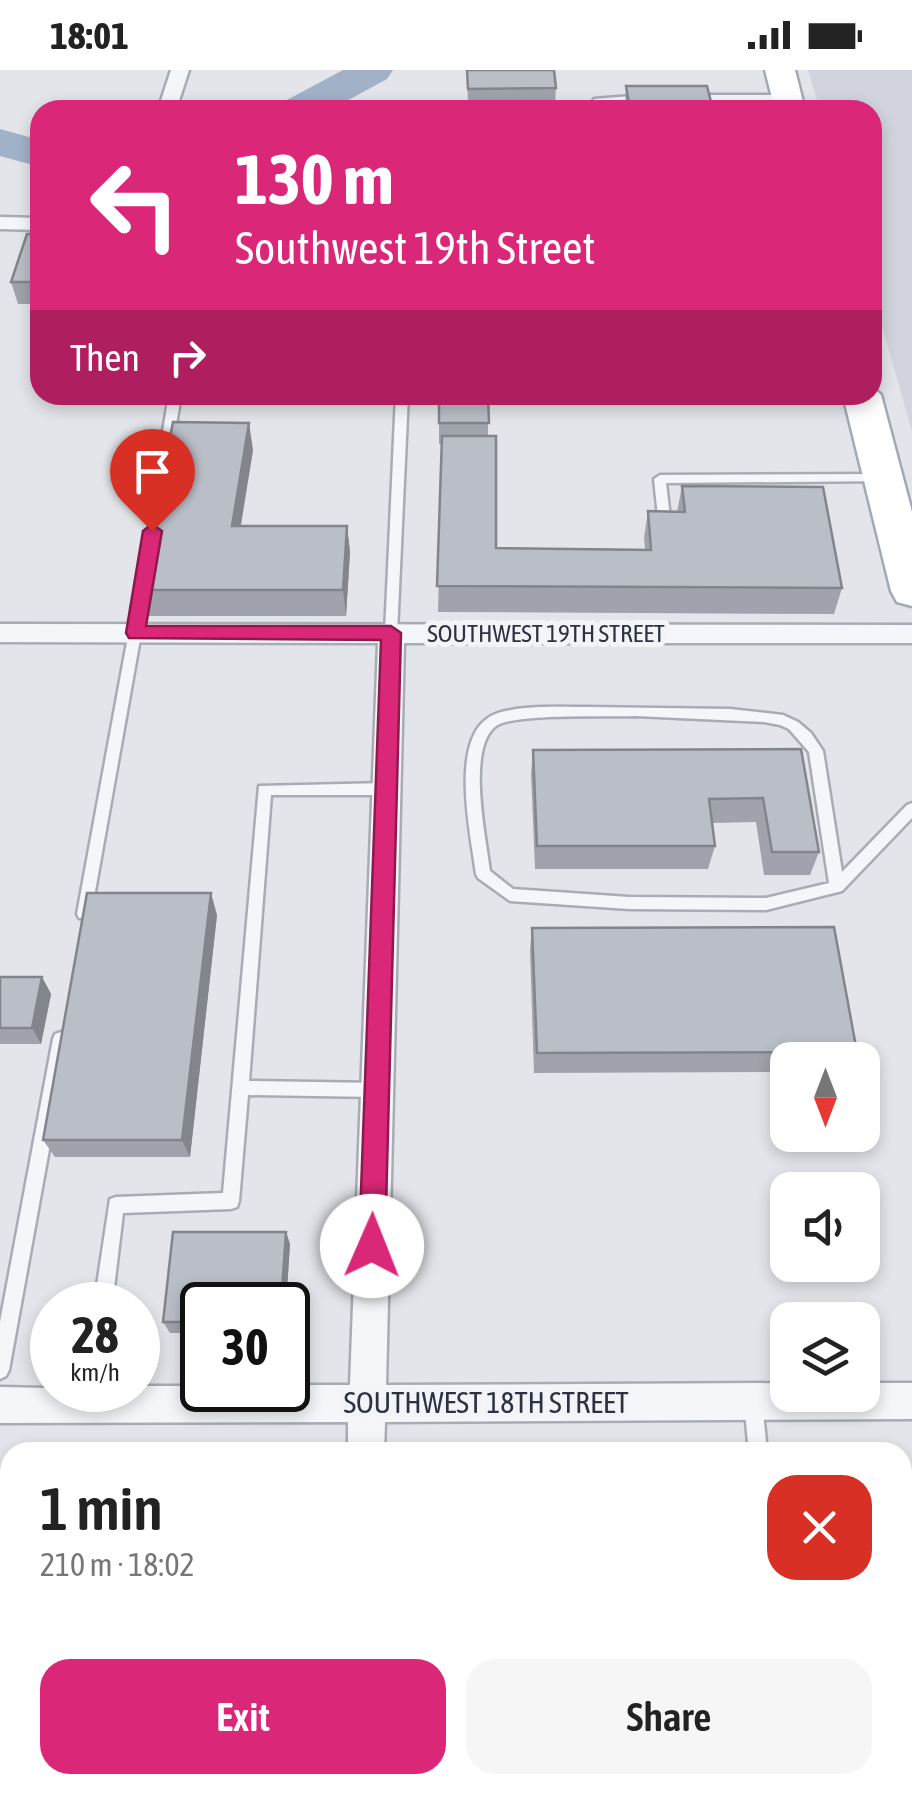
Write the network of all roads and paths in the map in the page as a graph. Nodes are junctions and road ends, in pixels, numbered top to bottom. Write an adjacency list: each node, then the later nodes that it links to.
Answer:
1 (180, 70): 5 (street)
2 (786, 93): 4 (lane)
3 (655, 98): 6 (lane)
4 (673, 98)
5 (170, 100)
6 (616, 100)
7 (0, 223): 8 (street)
8 (30, 224)
9 (173, 405): 14 (lane)
10 (402, 405): 19 (lane)
11 (865, 405): 12 (main road)
12 (883, 478): 13 (lane); 16 (main road)
13 (666, 526)
14 (151, 541)
15 (148, 560): 18 (lane)
16 (912, 591)
17 (0, 633): 18 (street, SOUTHWEST 19TH STREET)
18 (136, 633): 19 (street, SOUTHWEST 19TH STREET); 24 (lane)
19 (391, 633): 20 (street, SOUTHWEST 19TH STREET); 21 (street)
20 (912, 634)
21 (385, 788): 26 (lane); 27 (street)
22 (912, 809): 23 (lane)
23 (836, 887): 23 (lane)
24 (82, 924)
25 (64, 1021): 29 (lane)
26 (239, 1088): 27 (lane); 28 (lane)
27 (376, 1090): 32 (street)
28 (106, 1282)
29 (0, 1370)
30 (160, 1398): 32 (street, SOUTHWEST 18TH STREET)
31 (30, 1402): 35 (street, SOUTHWEST 18TH STREET)
32 (368, 1402): 33 (street, SOUTHWEST 18TH STREET); 36 (street)
33 (753, 1402): 34 (street, SOUTHWEST 18TH STREET); 37 (lane)
34 (912, 1402)
35 (0, 1405)
36 (366, 1442)
37 (757, 1442)

